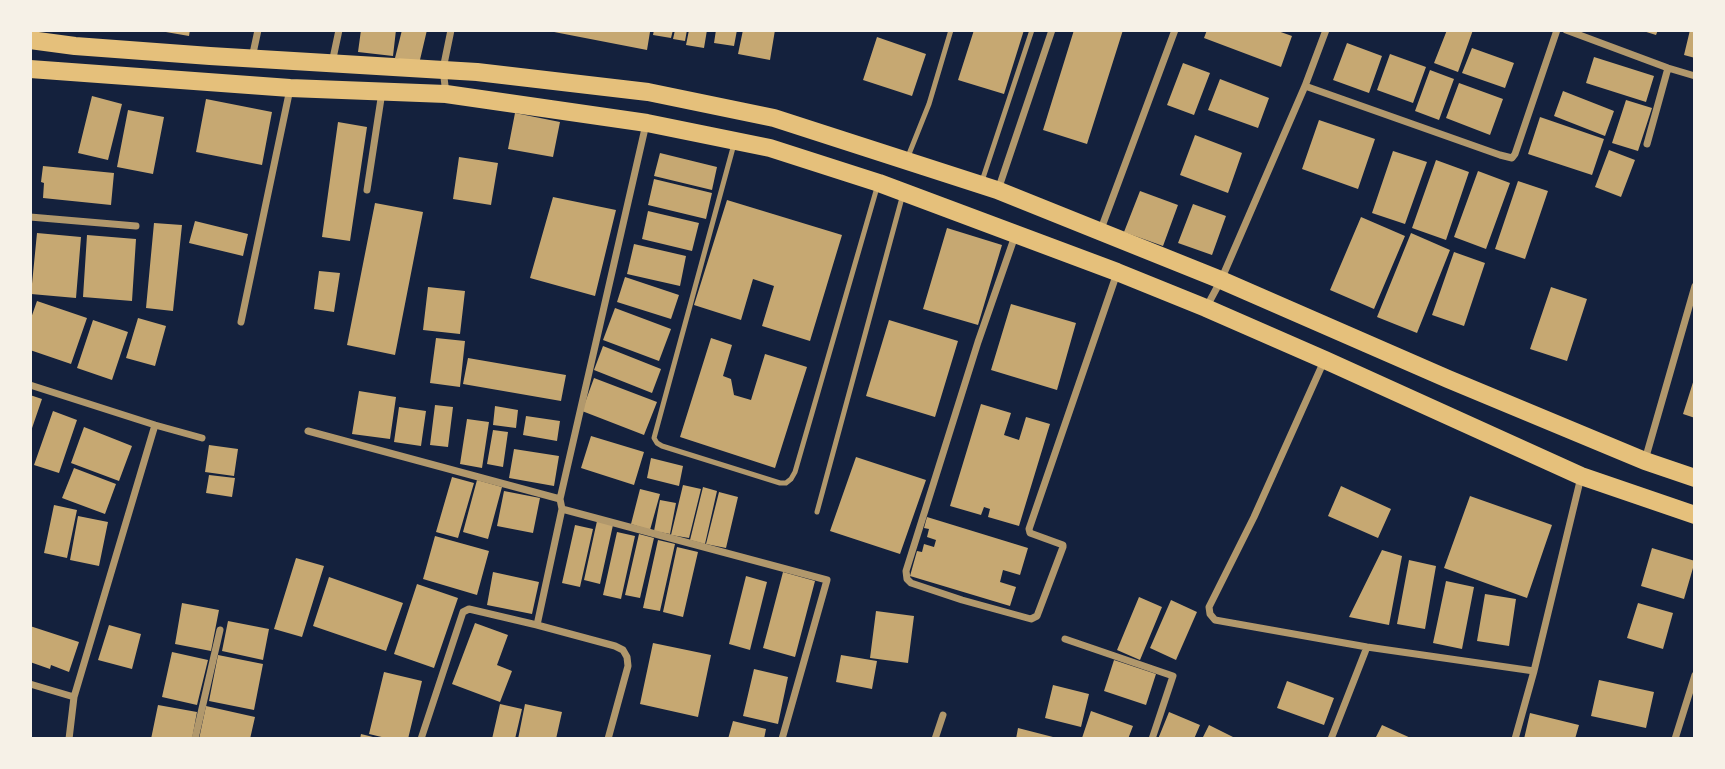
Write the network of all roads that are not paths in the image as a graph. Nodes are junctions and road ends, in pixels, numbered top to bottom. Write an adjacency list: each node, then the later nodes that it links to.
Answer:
1 (258, 30): 12 (street)
2 (339, 30): 13 (street)
3 (451, 30): 16 (street)
4 (951, 30): 25 (lane)
5 (1032, 30): 27 (lane)
6 (1052, 30): 27 (street)
7 (1175, 30): 32 (street)
8 (1326, 30): 18 (street)
9 (1557, 30): 18 (street)
10 (1566, 30): 14 (street)
11 (30, 40): 12 (main road)
12 (252, 58): 13 (main road)
13 (331, 63): 16 (main road)
14 (1668, 68): 17 (street); 24 (street)
15 (30, 69): 19 (main road)
16 (443, 69): 21 (street); 25 (main road)
17 (1695, 76)
18 (1306, 86): 35 (street)
19 (290, 88): 20 (main road); 38 (street)
20 (382, 91): 21 (main road); 28 (street)
21 (446, 93): 22 (main road)
22 (647, 123): 23 (main road); 47 (street)
23 (735, 141): 26 (main road); 26 (lane)
24 (1647, 144)
25 (907, 160): 27 (main road)
26 (879, 183): 29 (main road)
27 (989, 187): 32 (main road)
28 (367, 190)
29 (903, 193): 33 (main road); 49 (lane)
30 (30, 217): 31 (street)
31 (136, 226)
32 (1100, 231): 35 (main road)
33 (1016, 233): 34 (main road); 34 (street)
34 (1117, 272): 37 (main road)
35 (1221, 279): 37 (street); 44 (main road)
36 (1695, 286): 44 (street)
37 (1206, 308): 39 (main road)
38 (241, 322)
39 (1325, 360): 45 (main road); 54 (street)
40 (30, 385): 41 (street)
41 (155, 425): 43 (street); 58 (street)
42 (307, 431): 47 (street)
43 (202, 438)
44 (1645, 461): 46 (main road)
45 (1581, 476): 50 (main road); 55 (street)
46 (1695, 478)
47 (560, 499): 48 (street)
48 (562, 509): 51 (street); 64 (street)
49 (817, 512)
50 (1695, 515)
51 (537, 625): 62 (street); 63 (street)
52 (220, 630): 61 (street)
53 (1065, 639): 66 (street)
54 (1367, 647): 55 (street); 67 (street)
55 (1534, 671): 68 (street)
56 (1695, 675): 69 (street)
57 (30, 684): 58 (street)
58 (74, 698): 60 (street)
59 (943, 715): 65 (street)
60 (71, 739)
61 (195, 739)
62 (421, 739)
63 (608, 739)
64 (783, 739)
65 (935, 739)
66 (1152, 739)
67 (1331, 739)
68 (1515, 739)
69 (1675, 739)

